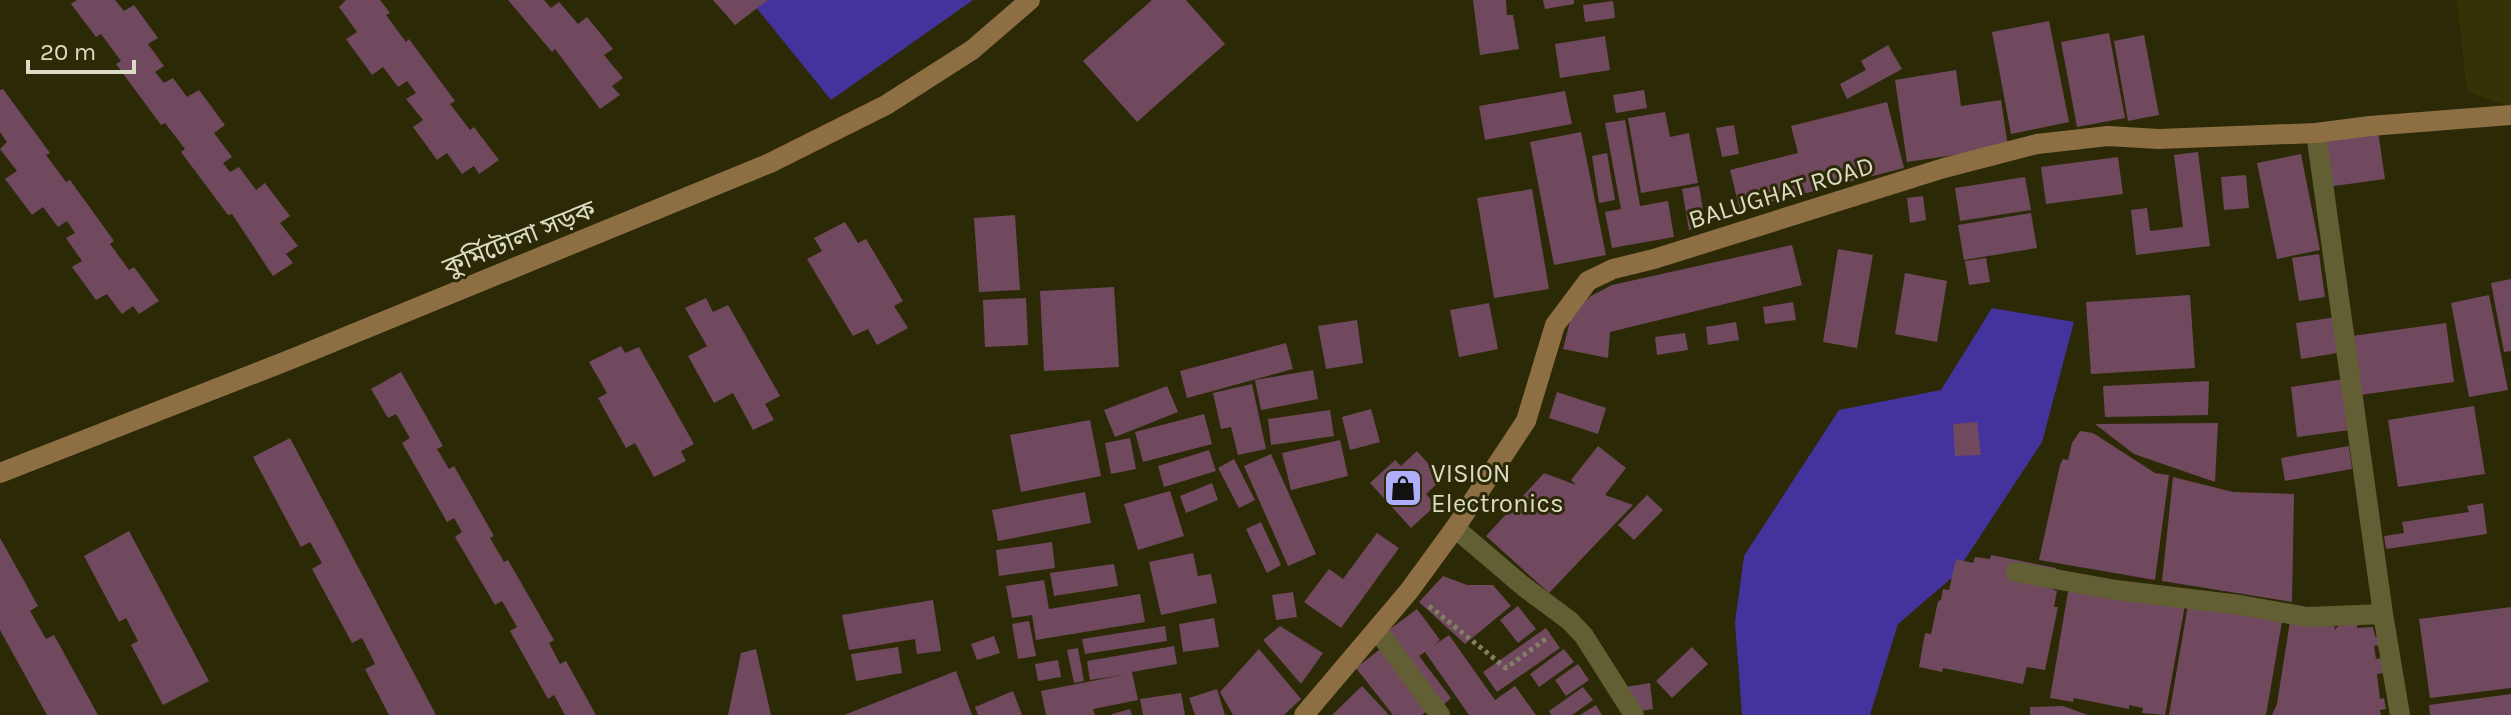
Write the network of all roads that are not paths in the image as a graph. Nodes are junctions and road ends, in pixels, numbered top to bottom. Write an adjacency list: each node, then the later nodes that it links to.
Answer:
1 (1030, 0): 4 (street, কুর্মিটোলা সড়ক)
2 (2511, 115): 3 (street, BALUGHAT ROAD)
3 (2316, 133): 5 (street, BALUGHAT ROAD); 7 (street)
4 (0, 473)
5 (1455, 528): 8 (street, BALUGHAT ROAD); 11 (street)
6 (2016, 572): 7 (street)
7 (2383, 614): 12 (street)
8 (1377, 630): 9 (street, BALUGHAT ROAD); 10 (street)
9 (1304, 715)
10 (1440, 715)
11 (1634, 715)
12 (2400, 715)

